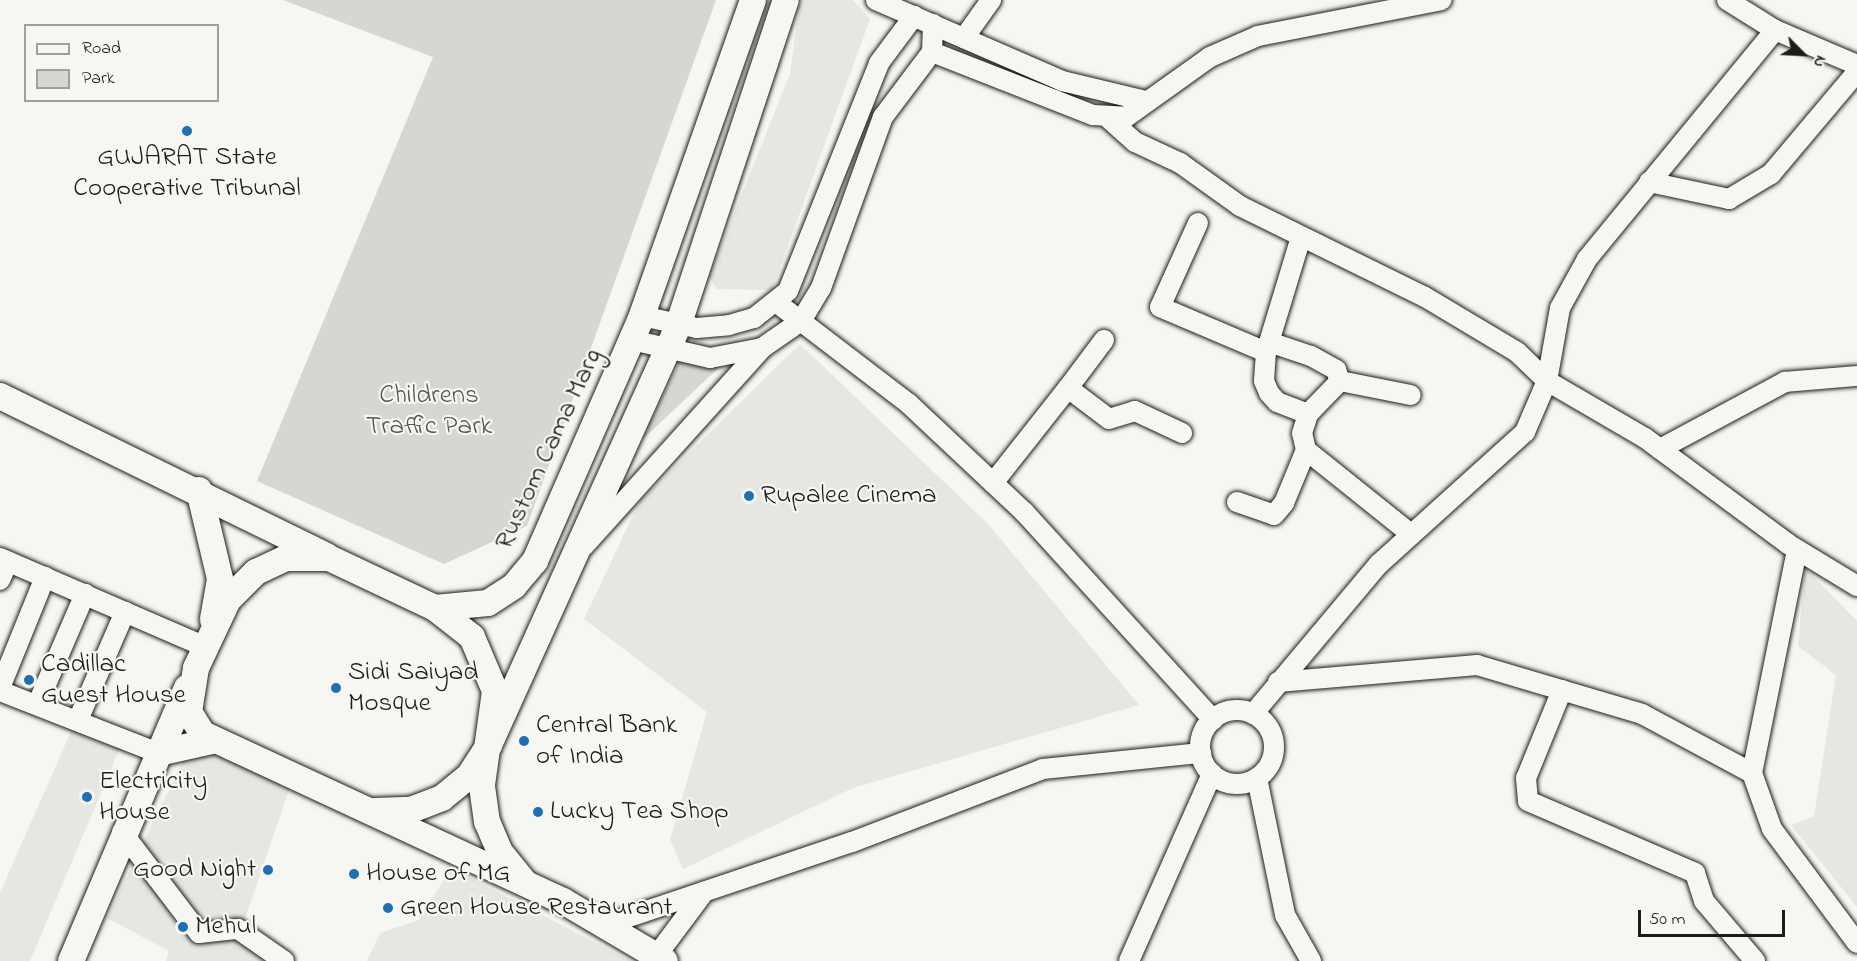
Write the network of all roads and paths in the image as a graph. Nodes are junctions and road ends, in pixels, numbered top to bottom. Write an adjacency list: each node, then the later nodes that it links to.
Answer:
1 (753, 0): 20 (main road, Rustom Cama Marg)
2 (786, 0): 22 (main road)
3 (876, 0): 7 (street)
4 (991, 0): 10 (street)
5 (1441, 0): 14 (street)
6 (1727, 0): 9 (street)
7 (914, 16): 8 (street); 19 (street)
8 (933, 24): 10 (street); 11 (street)
9 (1775, 30): 12 (street); 16 (street)
10 (964, 38): 14 (street)
11 (932, 52): 15 (street); 21 (street)
12 (1857, 65)
13 (1857, 72): 16 (street)
14 (1145, 101): 15 (street)
15 (1106, 116): 18 (street)
16 (1649, 182): 30 (street)
17 (1198, 224): 25 (street)
18 (1301, 237): 25 (street); 30 (street)
19 (777, 303): 21 (street); 22 (street)
20 (642, 316): 22 (street); 23 (main road, Rustom Cama Marg)
21 (801, 321): 26 (street); 38 (street)
22 (678, 326): 27 (main road)
23 (632, 340): 27 (street, Rustom Cama Marg); 50 (main road, Rustom Cama Marg)
24 (1104, 340): 31 (street)
25 (1268, 347): 29 (street); 34 (street)
26 (762, 348): 27 (street, Rustom Cama Marg); 43 (street)
27 (667, 351): 43 (main road)
28 (1856, 375): 36 (street)
29 (1340, 381): 32 (street); 34 (street)
30 (1547, 381): 36 (street); 41 (street)
31 (1068, 388): 35 (street); 38 (street)
32 (1411, 395)
33 (0, 396): 39 (main road)
34 (1308, 414): 37 (street)
35 (1182, 433)
36 (1660, 449): 42 (street)
37 (1306, 450): 40 (street); 41 (street)
38 (993, 483): 59 (street)
39 (199, 490): 44 (main road); 52 (main road)
40 (1237, 502)
41 (1411, 534): 53 (street)
42 (1797, 550): 48 (street); 64 (street)
43 (575, 556): 61 (main road)
44 (329, 558): 50 (main road); 52 (main road)
45 (4, 560): 46 (street); 47 (street)
46 (45, 577): 49 (street); 54 (street)
47 (0, 580)
48 (1857, 586)
49 (85, 594): 51 (street); 56 (street)
50 (435, 608): 61 (main road)
51 (126, 612): 52 (street); 58 (street)
52 (201, 657): 60 (main road); 62 (main road)
53 (1278, 682): 55 (street); 57 (street)
54 (0, 689): 56 (street)
55 (1562, 690): 64 (street); 78 (street)
56 (38, 703): 58 (street)
57 (1253, 714): 59 (street); 66 (street)
58 (78, 720): 62 (street)
59 (1213, 720): 63 (street)
60 (212, 741): 62 (main road); 67 (main road)
61 (489, 745): 67 (main road); 69 (main road)
62 (158, 753): 68 (main road)
63 (1201, 753): 65 (street); 70 (street)
64 (1752, 772): 72 (street)
65 (1212, 774): 66 (street); 76 (street)
66 (1257, 778): 77 (street)
67 (366, 810): 69 (main road)
68 (122, 832): 74 (main road); 75 (street)
69 (525, 883): 71 (main road)
70 (704, 892): 71 (street); 73 (street)
71 (605, 925): 73 (main road)
72 (1857, 943)
73 (661, 958)
74 (71, 961)
75 (284, 961)
76 (1129, 961)
77 (1311, 961)
78 (1755, 961)

